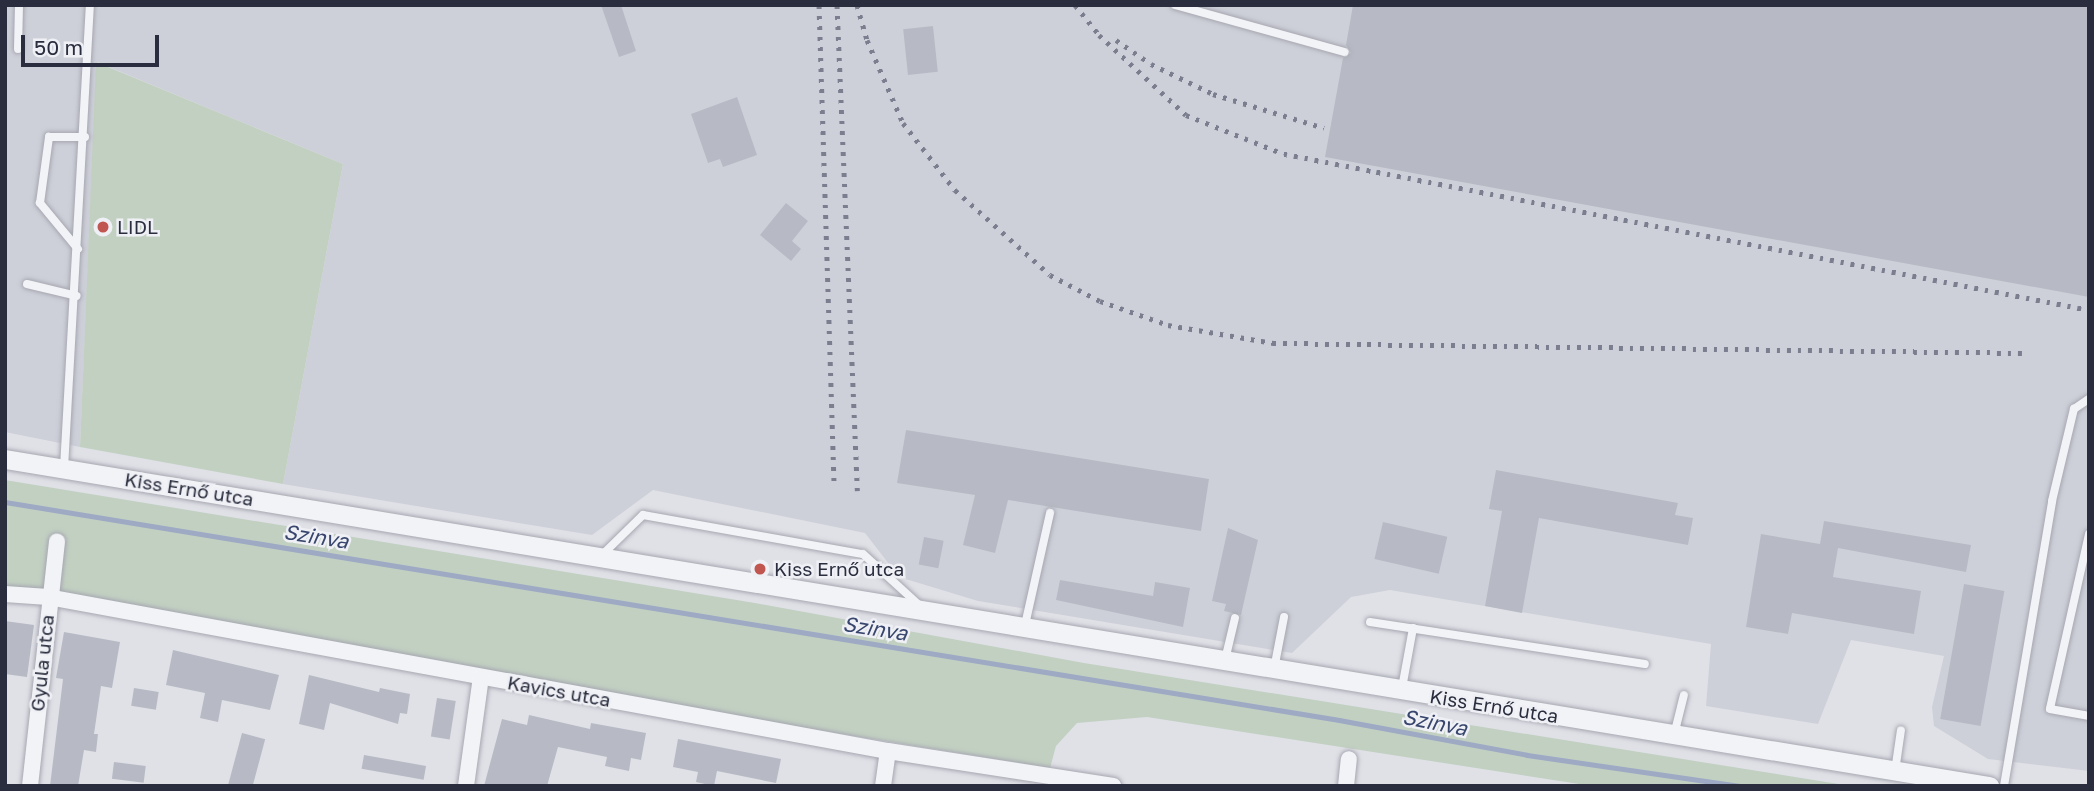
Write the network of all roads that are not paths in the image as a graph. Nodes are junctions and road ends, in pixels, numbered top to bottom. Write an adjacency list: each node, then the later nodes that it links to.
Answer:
1 (19, 5): 4 (lane)
2 (90, 5): 6 (lane)
3 (1175, 5): 5 (lane)
4 (18, 49)
5 (1345, 52)
6 (85, 137): 7 (lane); 7 (lane)
7 (80, 252): 9 (lane)
8 (27, 284): 9 (lane)
9 (77, 296): 12 (lane)
10 (2089, 399): 43 (lane)
11 (5, 459): 12 (street, Kiss Ernő utca)
12 (64, 468): 16 (street, Kiss Ernő utca)
13 (1050, 513): 23 (lane)
14 (2089, 534): 31 (lane)
15 (57, 541): 18 (street, Gyula utca)
16 (600, 557): 19 (street, Kiss Ernő utca); 19 (lane)
17 (5, 594): 18 (street, Kavics utca)
18 (48, 597): 28 (street, Kavics utca); 38 (street, Gyula utca)
19 (923, 610): 23 (street, Kiss Ernő utca)
20 (1284, 617): 27 (lane)
21 (1235, 618): 25 (lane)
22 (1370, 621): 24 (lane)
23 (1024, 628): 25 (street, Kiss Ernő utca)
24 (1413, 628): 26 (lane); 29 (lane)
25 (1225, 660): 27 (street, Kiss Ernő utca)
26 (1645, 664)
27 (1274, 669): 29 (street, Kiss Ernő utca)
28 (481, 677): 34 (street, Kavics utca); 39 (street)
29 (1401, 690): 33 (street, Kiss Ernő utca)
30 (1684, 695): 33 (lane)
31 (2089, 716)
32 (1901, 730): 36 (lane)
33 (1674, 735): 36 (street, Kiss Ernő utca)
34 (888, 751): 37 (street, Kavics utca); 40 (street)
35 (1349, 759): 41 (street)
36 (1895, 771): 42 (street, Kiss Ernő utca)
37 (1111, 785)
38 (30, 786)
39 (466, 786)
40 (883, 786)
41 (1346, 786)
42 (1989, 786)
43 (2004, 786)

